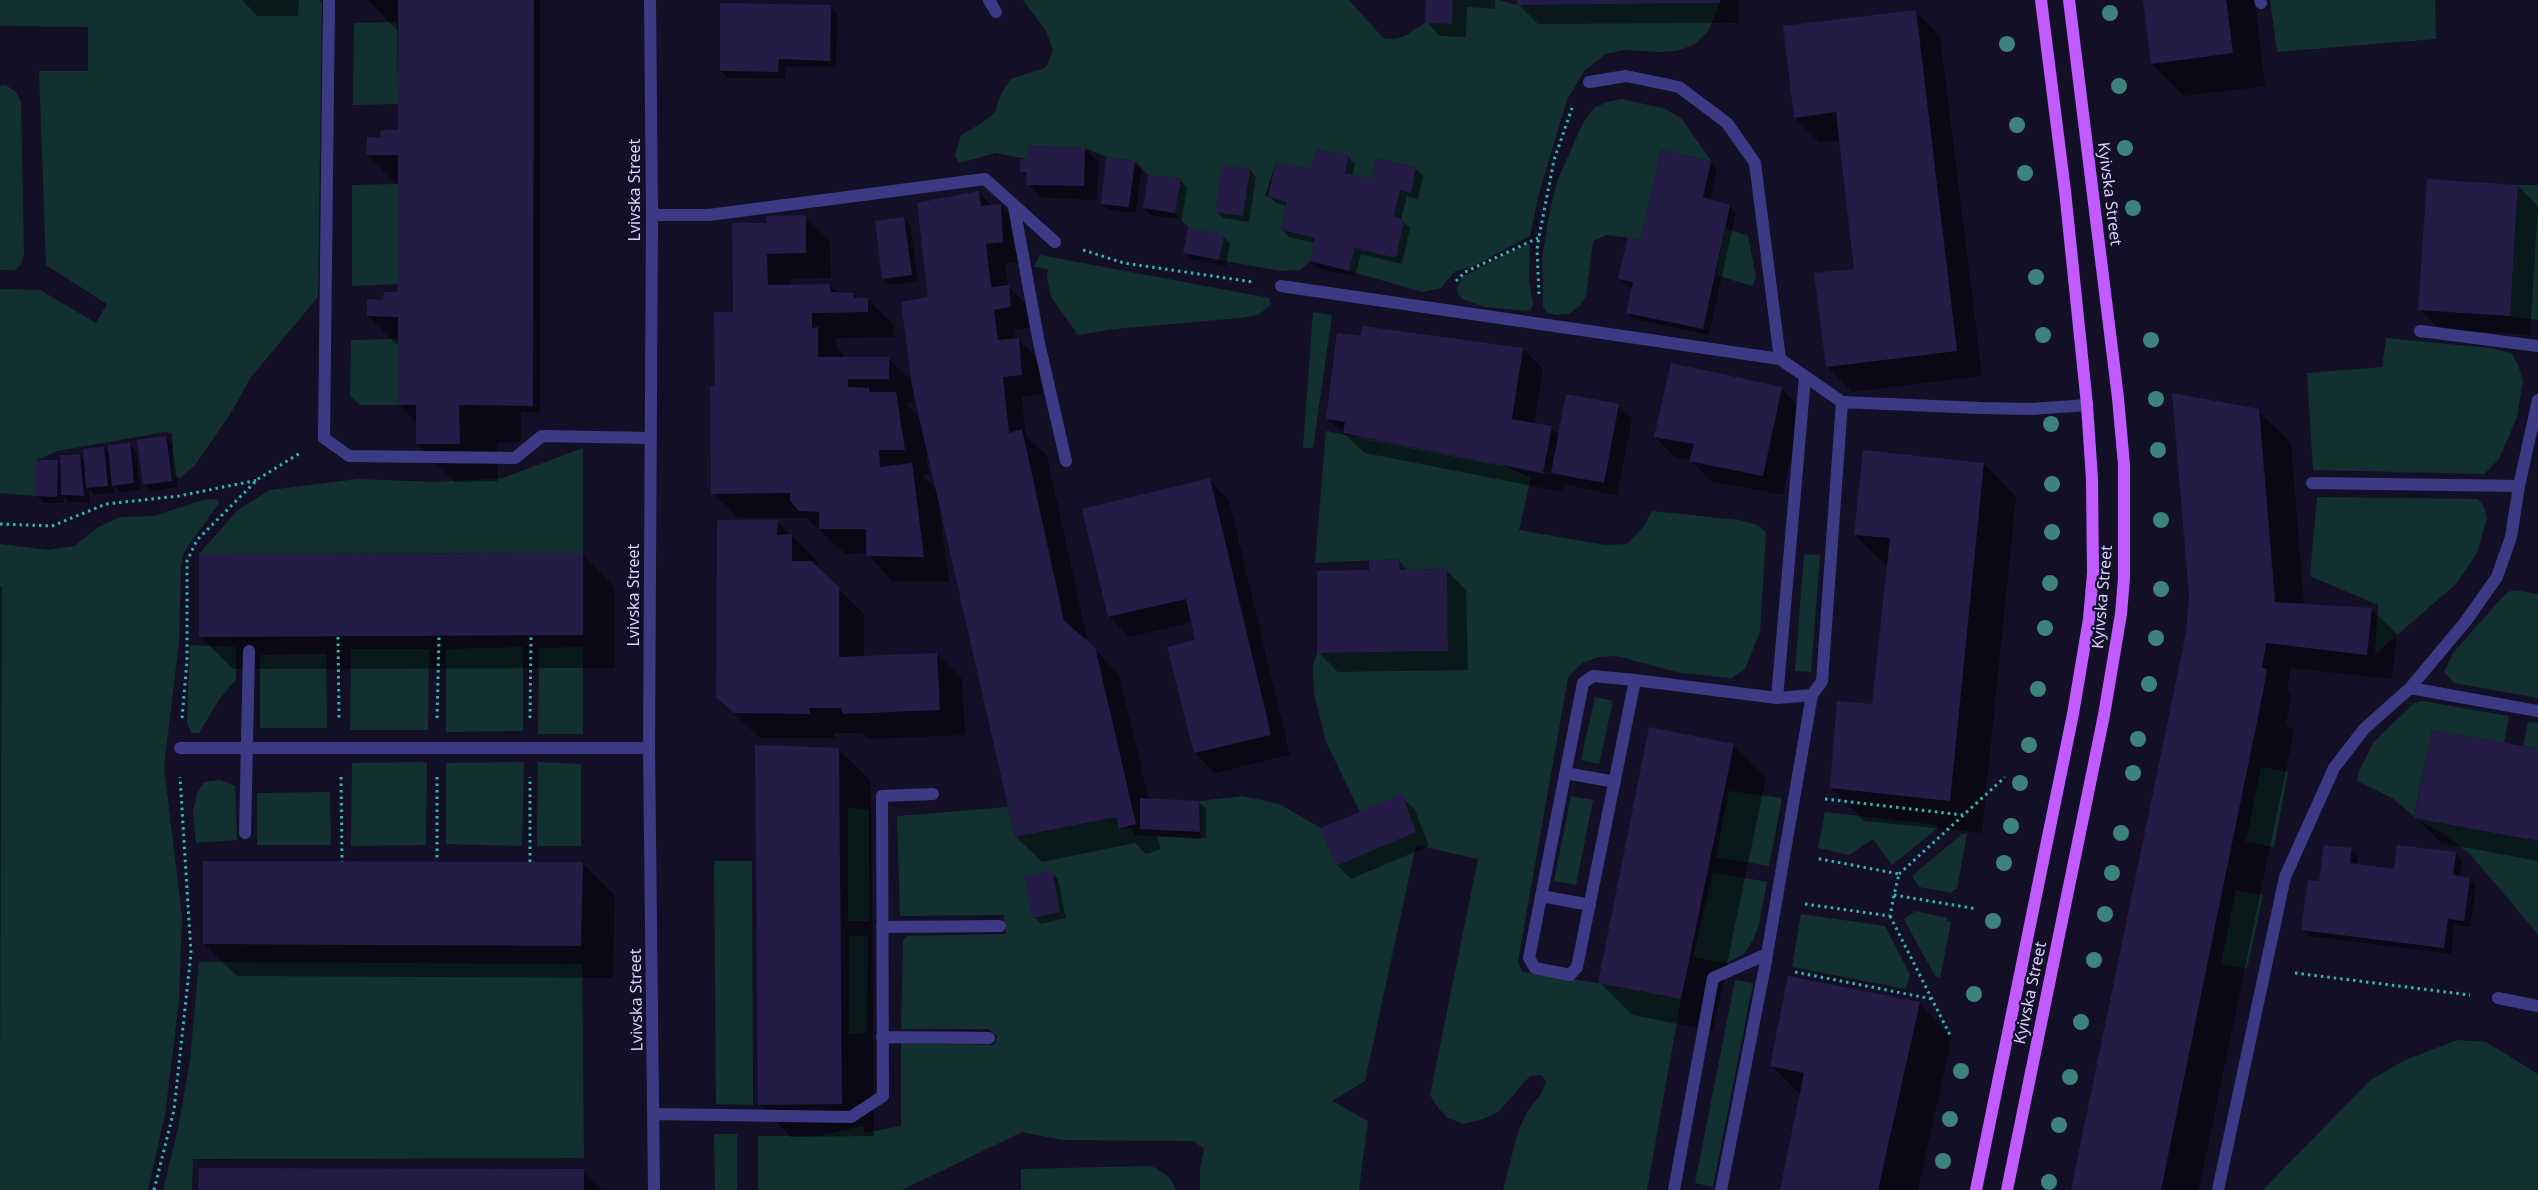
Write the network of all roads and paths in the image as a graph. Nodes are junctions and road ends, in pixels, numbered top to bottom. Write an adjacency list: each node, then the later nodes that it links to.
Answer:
1 (329, 0): 22 (street)
2 (650, 0): 9 (street, Lvivska Street)
3 (989, 0): 6 (street)
4 (2041, 0): 21 (main road, Kyivska Street)
5 (2069, 0): 69 (main road, Kyivska Street)
6 (996, 12)
7 (1589, 82): 10 (path); 17 (street)
8 (1014, 208): 9 (street); 11 (street); 24 (street)
9 (652, 215): 23 (street, Lvivska Street)
10 (1539, 238): 13 (path); 14 (path)
11 (1055, 242): 12 (path)
12 (1281, 286): 13 (street)
13 (1438, 310): 14 (street)
14 (1541, 325): 17 (street)
15 (2420, 332): 16 (street)
16 (2538, 346)
17 (1780, 359): 18 (street)
18 (1805, 377): 20 (street); 33 (street)
19 (2538, 400): 27 (street)
20 (1842, 402): 21 (street); 32 (street)
21 (2087, 405): 68 (main road, Kyivska Street)
22 (324, 438): 23 (street); 25 (path)
23 (650, 438): 37 (street, Lvivska Street)
24 (1066, 461)
25 (258, 480): 28 (path); 35 (path)
26 (2312, 483): 27 (street)
27 (2519, 486): 31 (street)
28 (0, 524)
29 (249, 651): 36 (street)
30 (1635, 680): 33 (street); 38 (street); 40 (street)
31 (2410, 688): 34 (street); 56 (street)
32 (1812, 695): 33 (street); 42 (street)
33 (1777, 698)
34 (2538, 711)
35 (180, 748): 36 (street); 64 (path)
36 (246, 748): 37 (street); 44 (street)
37 (649, 748): 63 (street, Lvivska Street)
38 (1566, 773): 40 (street); 47 (street)
39 (2005, 778): 43 (path)
40 (1615, 782): 50 (street)
41 (933, 794): 54 (street)
42 (1794, 796): 43 (path); 45 (street)
43 (1964, 815): 46 (path)
44 (245, 833)
45 (1785, 853): 46 (path); 49 (street)
46 (1899, 874): 48 (path)
47 (1541, 896): 50 (street); 50 (street)
48 (1894, 896): 51 (path); 52 (path)
49 (1777, 900): 52 (path); 55 (street)
50 (1590, 905)
51 (1977, 909)
52 (1890, 916): 58 (path)
53 (1000, 926): 54 (street)
54 (882, 927): 60 (street)
55 (1766, 960): 58 (path); 66 (street); 67 (street)
56 (2264, 969): 57 (path); 70 (street)
57 (2498, 998): 59 (street)
58 (1932, 1000): 61 (path)
59 (2538, 1006)
60 (882, 1037): 62 (street); 63 (street)
61 (1951, 1037)
62 (990, 1038)
63 (655, 1114): 65 (street, Lvivska Street)
64 (154, 1190)
65 (654, 1190)
66 (1674, 1190)
67 (1721, 1190)
68 (1976, 1190)
69 (2007, 1190)
70 (2218, 1190)

